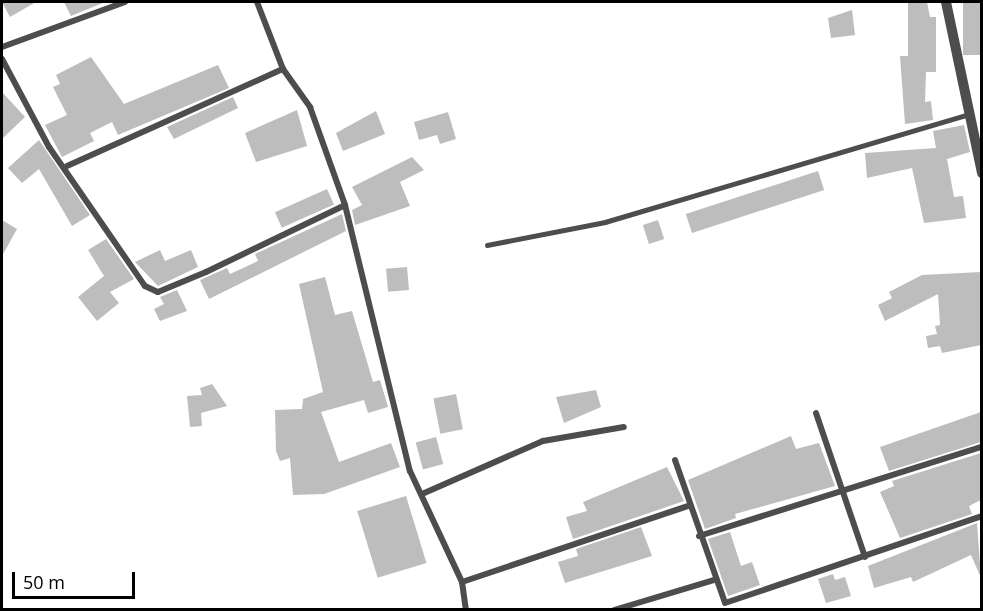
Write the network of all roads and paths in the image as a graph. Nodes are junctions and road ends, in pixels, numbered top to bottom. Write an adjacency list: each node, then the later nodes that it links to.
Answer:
1 (125, 2): 4 (street)
2 (257, 2): 6 (street)
3 (946, 2): 7 (street)
4 (2, 47)
5 (2, 59): 8 (street)
6 (283, 69): 8 (street); 10 (street)
7 (969, 114): 9 (street); 11 (lane)
8 (67, 166): 10 (street)
9 (981, 173)
10 (345, 204): 17 (street)
11 (487, 245)
12 (816, 413): 16 (street)
13 (624, 427): 17 (street)
14 (981, 447): 16 (street)
15 (675, 460): 18 (street)
16 (844, 491): 20 (street); 21 (street)
17 (423, 494): 23 (street)
18 (688, 506): 20 (street); 23 (street)
19 (981, 516): 21 (street)
20 (699, 536): 22 (street)
21 (865, 557): 22 (street)
22 (714, 580): 25 (street)
23 (462, 582): 24 (street)
24 (466, 609)
25 (614, 609)

